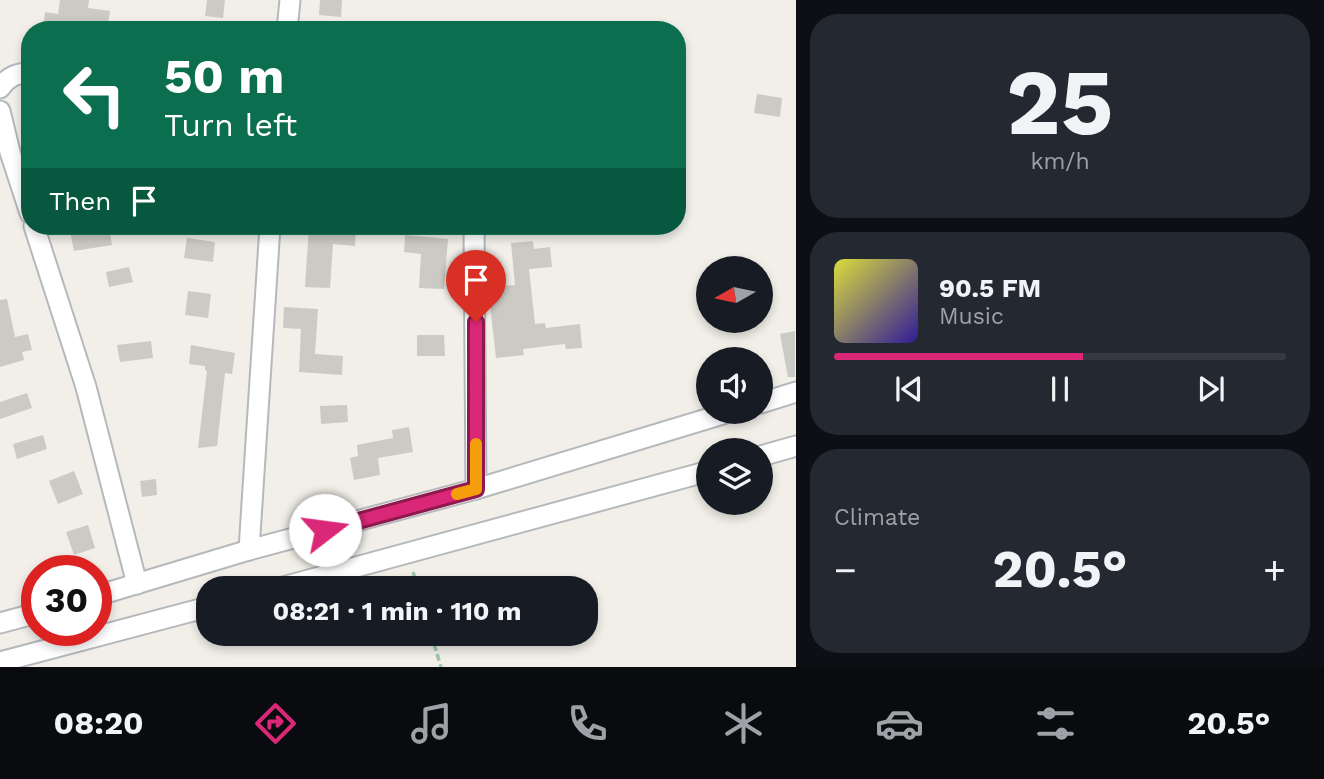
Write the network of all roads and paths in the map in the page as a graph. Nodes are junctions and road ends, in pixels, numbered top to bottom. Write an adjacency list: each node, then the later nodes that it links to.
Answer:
1 (290, 0): 2 (street)
2 (288, 21)
3 (21, 73): 4 (street)
4 (0, 88)
5 (0, 111): 6 (street)
6 (21, 186)
7 (37, 235): 19 (street)
8 (269, 235): 17 (street)
9 (474, 235): 16 (street)
10 (796, 392): 11 (street)
11 (773, 399)
12 (696, 422): 16 (street)
13 (796, 446): 14 (street)
14 (773, 453)
15 (696, 475): 18 (street)
16 (476, 489): 17 (street)
17 (249, 550): 19 (street)
18 (323, 576)
19 (137, 584): 20 (street)
20 (112, 591)
21 (196, 610): 25 (street)
22 (21, 617): 23 (street)
23 (0, 623)
24 (435, 646): 26 (path)
25 (0, 662)
26 (441, 667)

